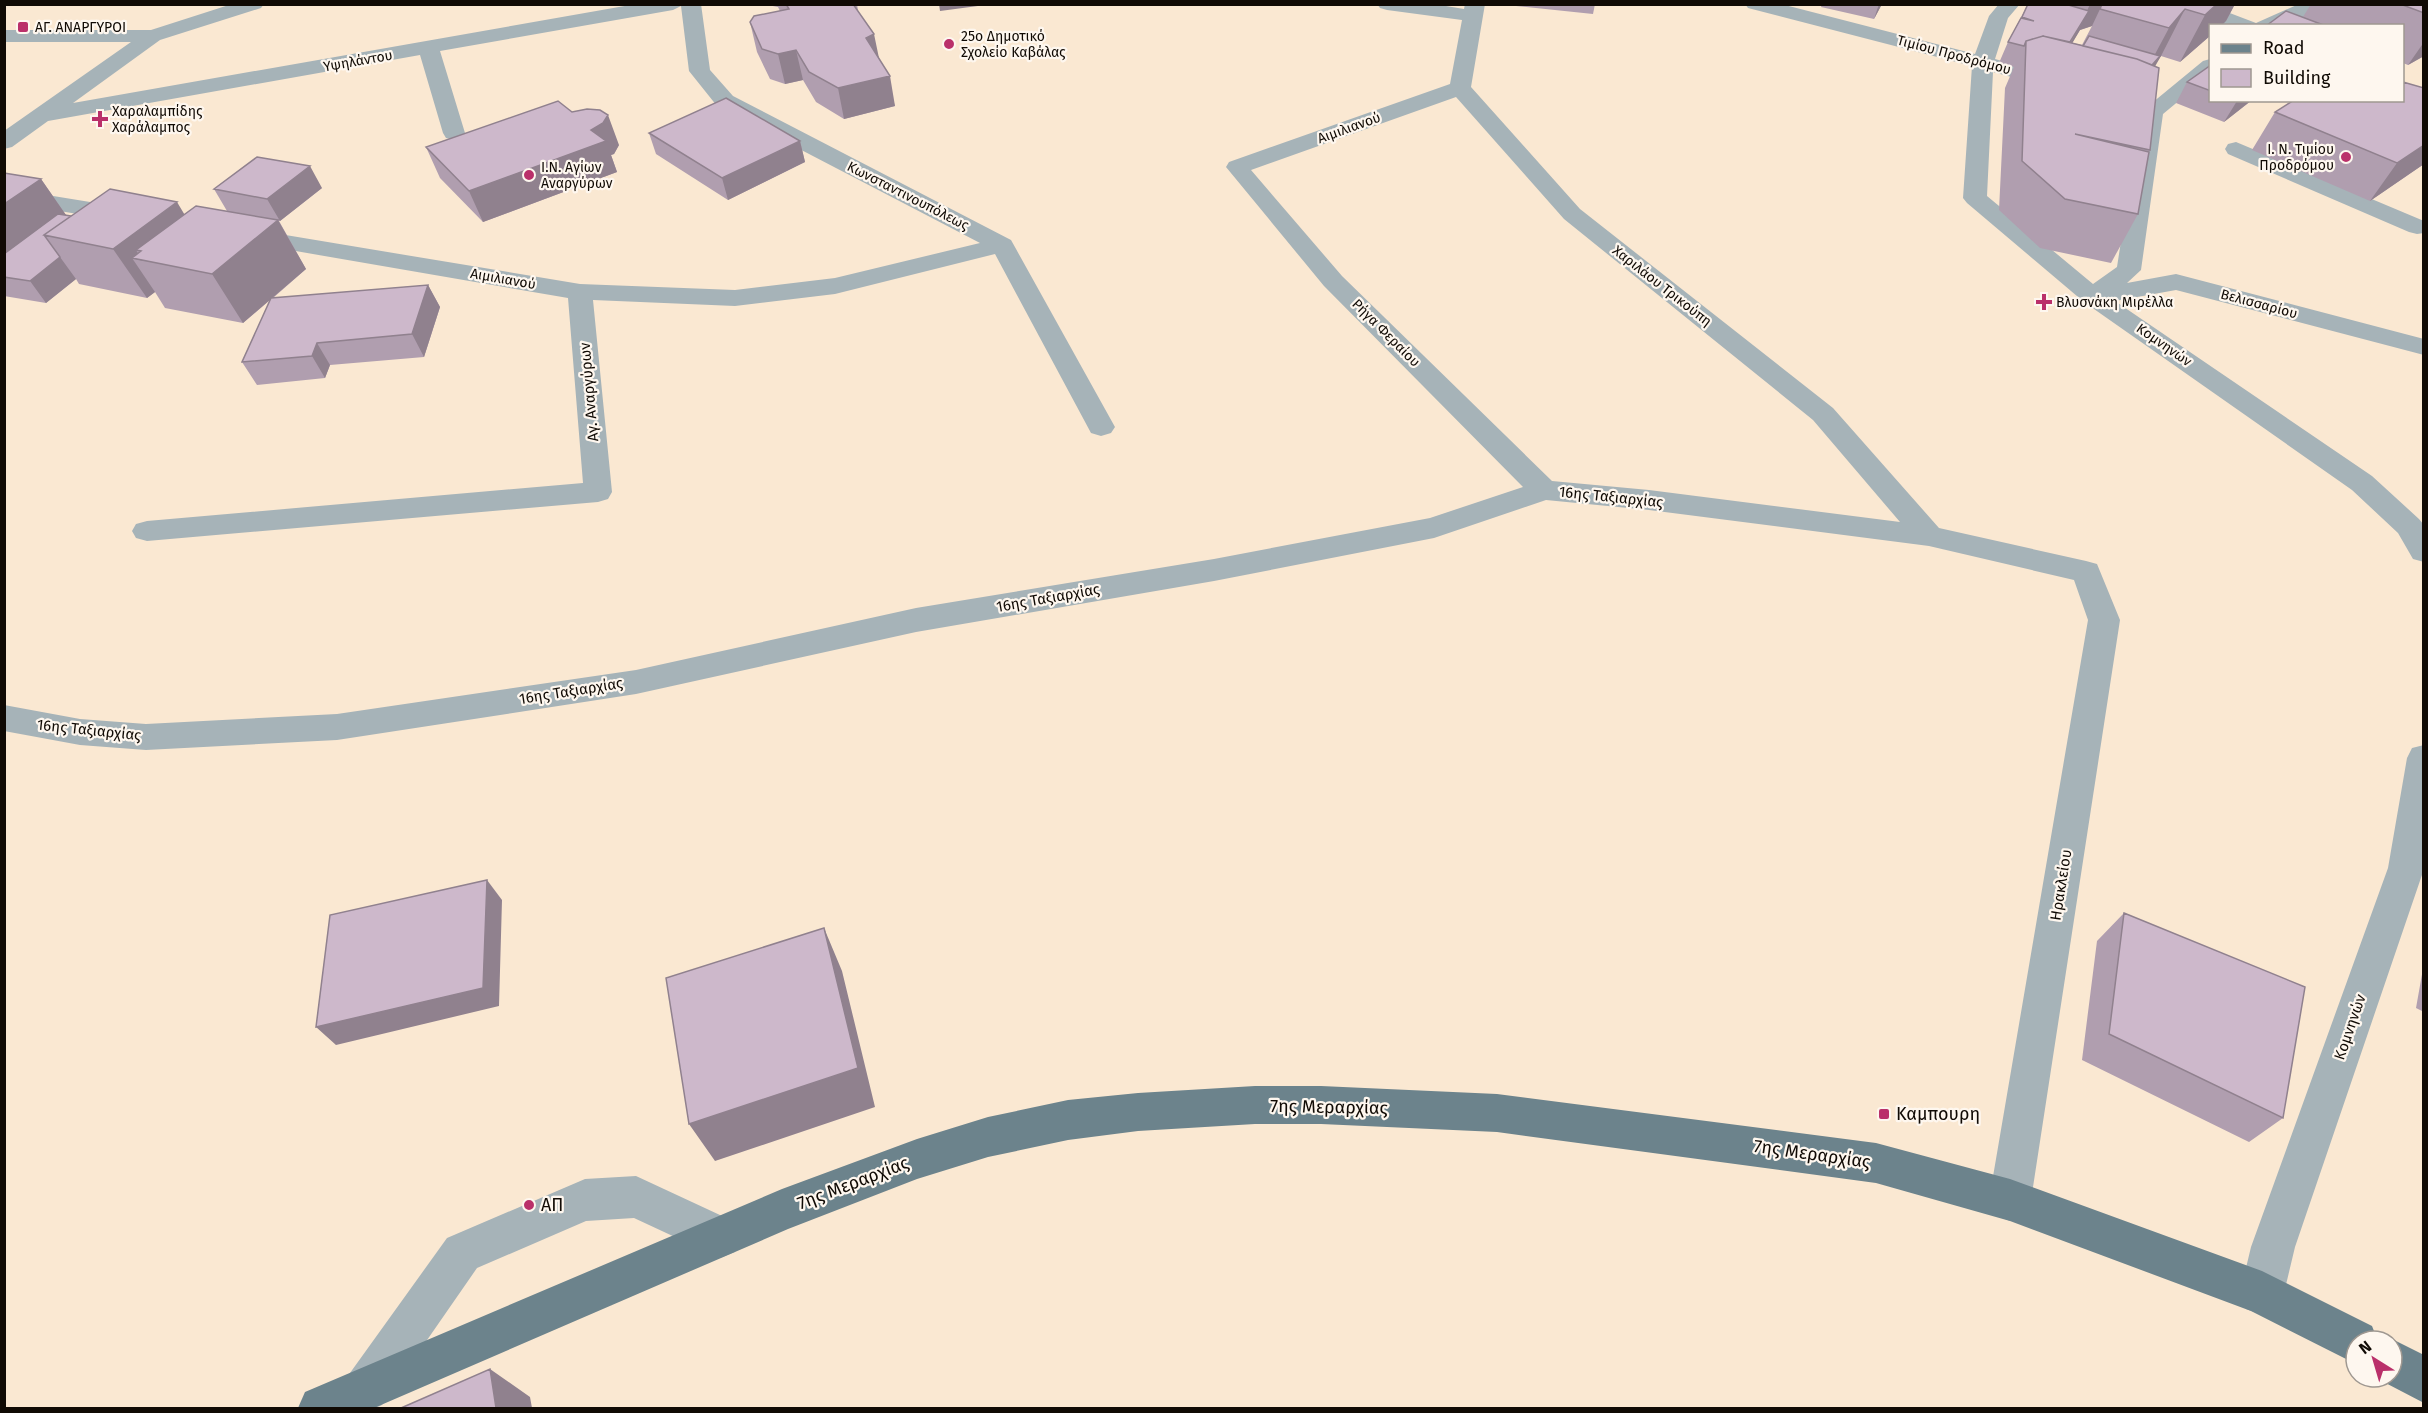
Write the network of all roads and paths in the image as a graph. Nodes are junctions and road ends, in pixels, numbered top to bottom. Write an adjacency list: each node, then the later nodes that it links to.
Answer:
1 (254, 4): 13 (street)
2 (673, 4): 14 (street, Υψηλάντου)
3 (692, 4): 30 (street, Κωνσταντινουπόλεως)
4 (1387, 4): 9 (street)
5 (1755, 4): 15 (street, Τιμίου Προδρόμου)
6 (2010, 4): 15 (street, Κομνηνών)
7 (2185, 4): 10 (street)
8 (2318, 4): 11 (street)
9 (1474, 10): 17 (street)
10 (2242, 24)
11 (2269, 24)
12 (4, 36): 13 (street)
13 (153, 36): 21 (street)
14 (429, 49): 21 (street, Υψηλάντου); 22 (street)
15 (1983, 62): 18 (street, Τιμίου Προδρόμου); 34 (street, Κομνηνών)
16 (2209, 67): 20 (street)
17 (1460, 88): 25 (street, Αιμιλιανού); 39 (street, Χαριλάου Τρικούπη)
18 (2073, 88)
19 (2129, 105): 20 (street)
20 (2152, 112): 31 (street)
21 (43, 115): 23 (street)
22 (454, 133)
23 (4, 142)
24 (2236, 149): 28 (street)
25 (1237, 167): 37 (street, Ρήγα Φεραίου)
26 (4, 195): 27 (street)
27 (145, 218)
28 (2417, 227)
29 (228, 232): 33 (street, Αιμιλιανού)
30 (1002, 244): 33 (street, Αιμιλιανού); 36 (street)
31 (2129, 270): 32 (street); 34 (street)
32 (2176, 282): 34 (street, Βελισσαρίου); 35 (street, Βελισσαρίου)
33 (580, 292): 38 (street, Αγ. Αναργύρων)
34 (2093, 297): 40 (street, Κομνηνών)
35 (2424, 347)
36 (1101, 427)
37 (1544, 490): 39 (street, 16ης Ταξιαρχίας); 42 (street, 16ης Ταξιαρχίας)
38 (147, 531)
39 (1929, 536): 41 (street, 16ης Ταξιαρχίας)
40 (2424, 551)
41 (2086, 572): 45 (street, Ηρακλείου)
42 (4, 718)
43 (2424, 758): 44 (street, Κομνηνών)
44 (2415, 872): 47 (street, Κομνηνών)
45 (2010, 1200): 46 (main road, 7ης Μεραρχίας); 47 (main road, 7ης Μεραρχίας)
46 (720, 1237): 51 (main road, 7ης Μεραρχίας); 51 (street)
47 (2262, 1293): 48 (main road, 7ης Μεραρχίας)
48 (2344, 1336)
49 (2404, 1369): 50 (main road)
50 (2424, 1380)
51 (366, 1389): 52 (main road, 7ης Μεραρχίας)
52 (321, 1408)

